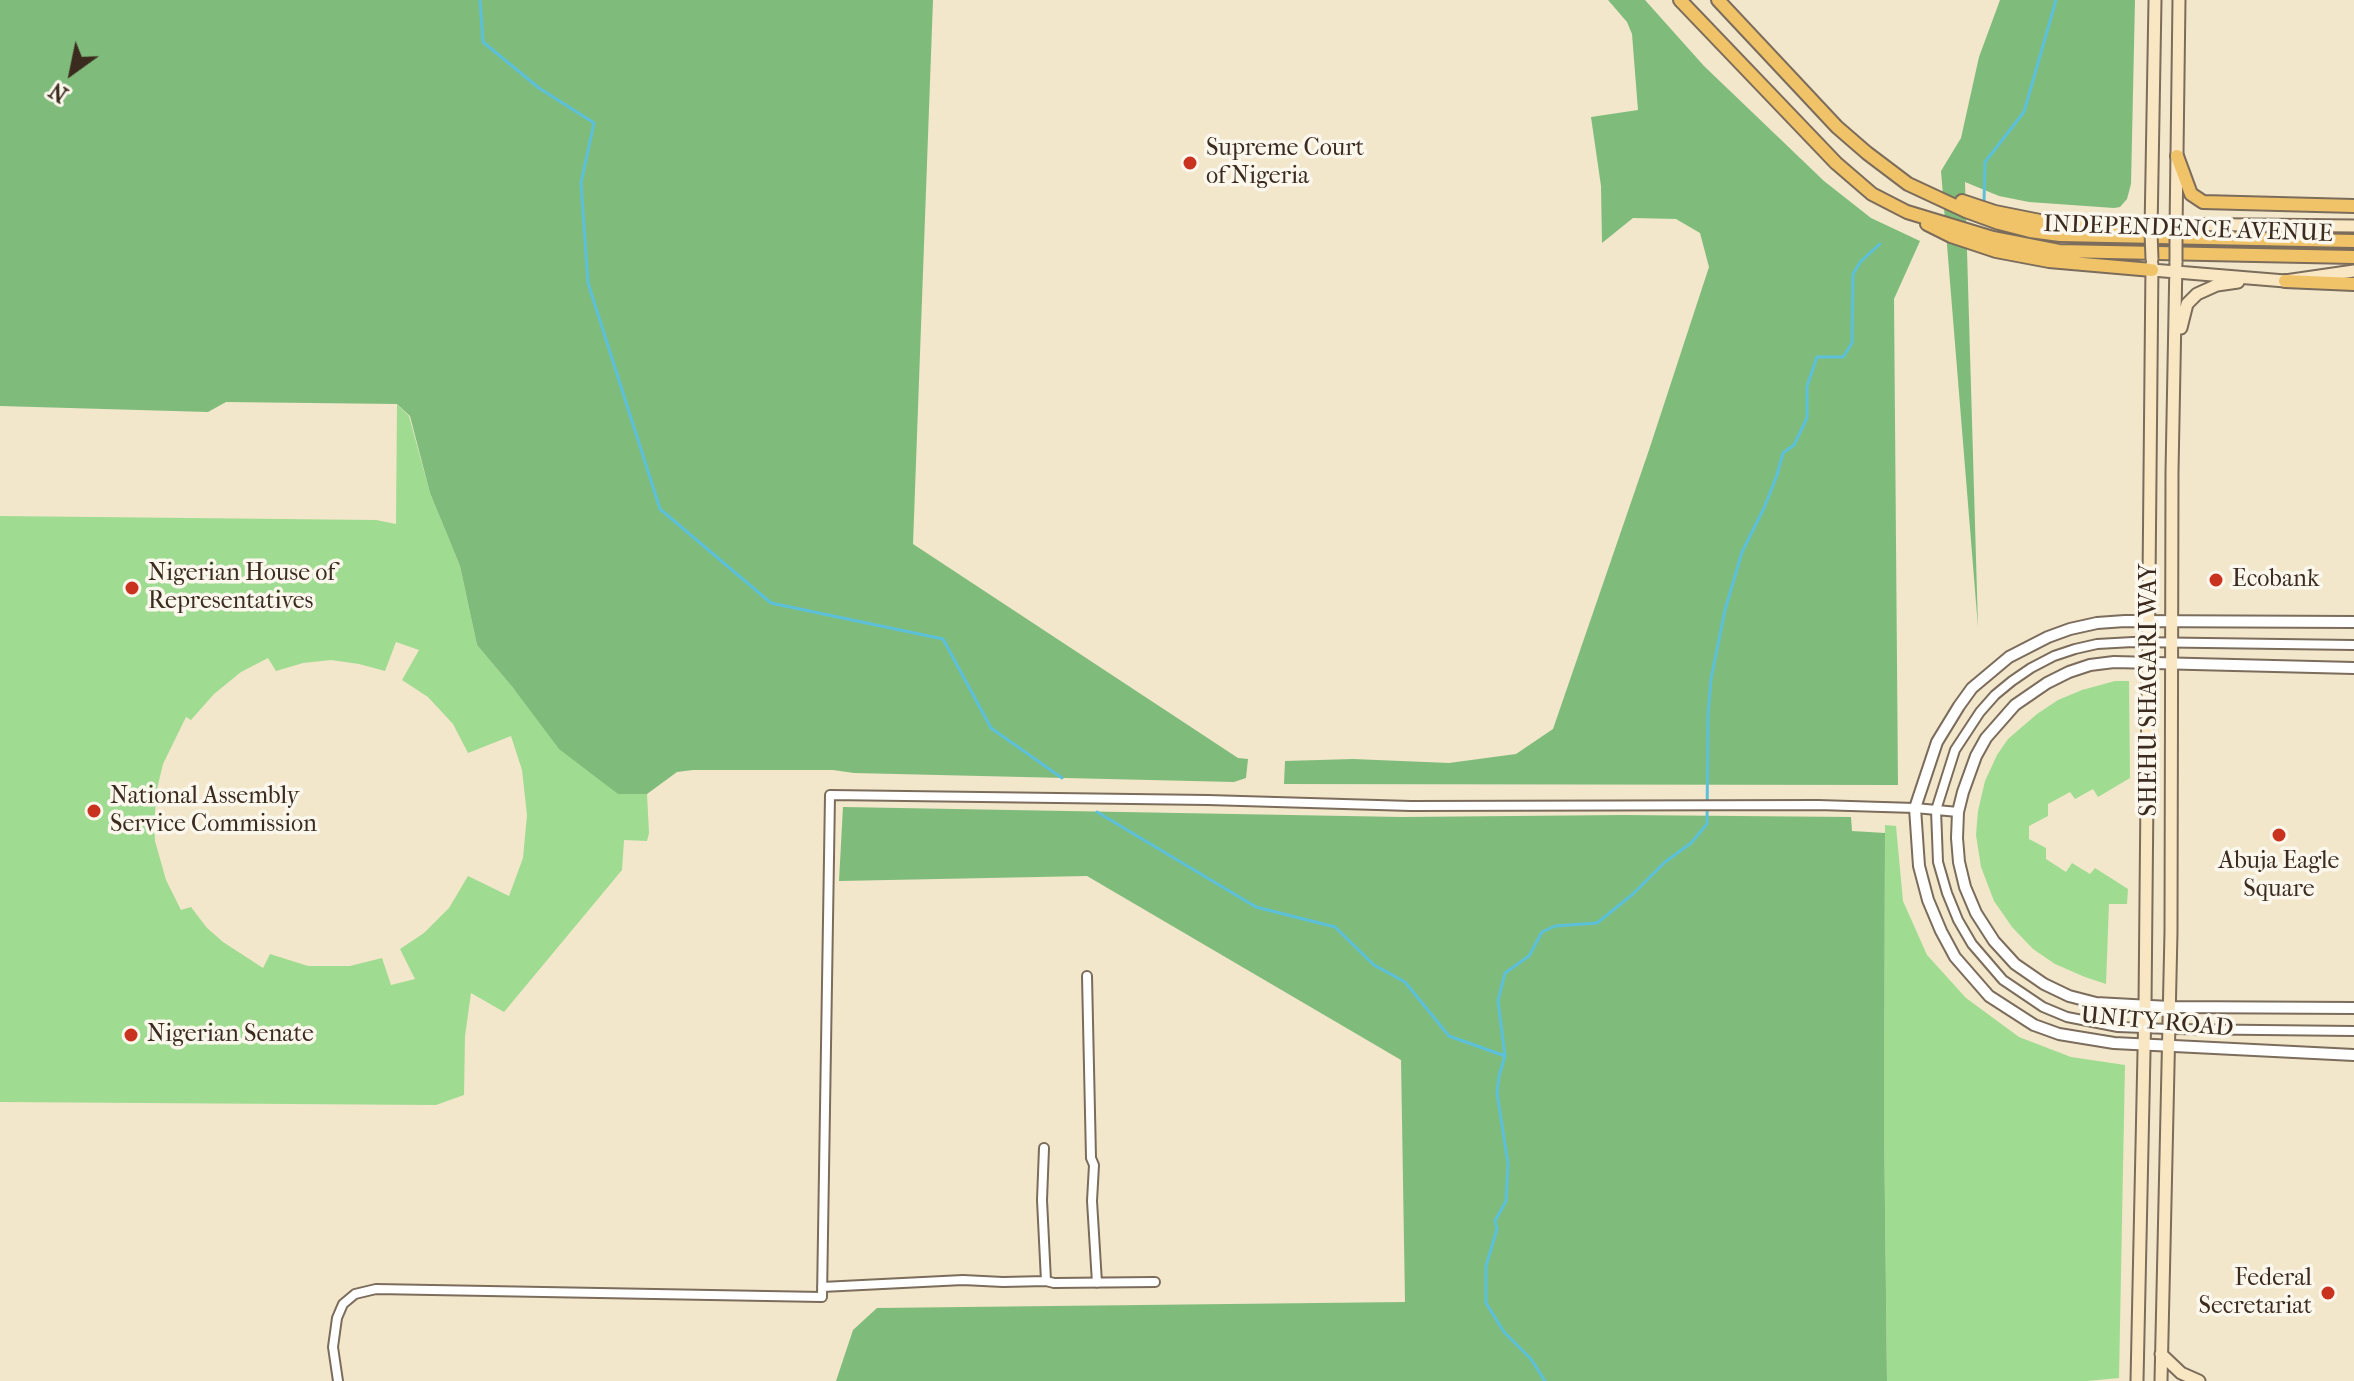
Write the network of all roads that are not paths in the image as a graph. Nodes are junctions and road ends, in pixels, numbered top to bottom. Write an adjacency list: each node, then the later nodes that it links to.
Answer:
1 (1680, 0): 8 (main road, INDEPENDENCE AVENUE)
2 (1718, 0): 6 (main road, INDEPENDENCE AVENUE)
3 (2155, 0): 11 (main road, SHEHU SHAGARI WAY)
4 (2179, 0): 5 (main road, SHEHU SHAGARI WAY)
5 (2177, 156): 7 (main road); 10 (main road, SHEHU SHAGARI WAY)
6 (1908, 184): 11 (main road); 12 (main road, INDEPENDENCE AVENUE)
7 (2354, 206)
8 (1907, 212): 13 (main road, INDEPENDENCE AVENUE); 14 (main road)
9 (2354, 226): 10 (main road, INDEPENDENCE AVENUE)
10 (2176, 227): 11 (main road, INDEPENDENCE AVENUE); 15 (main road, SHEHU SHAGARI WAY, bridge)
11 (2151, 228): 14 (main road, SHEHU SHAGARI WAY, bridge)
12 (2354, 241)
13 (2354, 257)
14 (2152, 264): 15 (main road, INDEPENDENCE AVENUE); 21 (main road, SHEHU SHAGARI WAY)
15 (2176, 266): 17 (main road, INDEPENDENCE AVENUE); 20 (main road, SHEHU SHAGARI WAY)
16 (2354, 271): 18 (main road, INDEPENDENCE AVENUE)
17 (2262, 280): 18 (main road, INDEPENDENCE AVENUE); 20 (main road)
18 (2285, 281): 19 (main road)
19 (2354, 284)
20 (2176, 344): 22 (main road, SHEHU SHAGARI WAY)
21 (2149, 620): 22 (street, UNITY ROAD); 24 (main road, SHEHU SHAGARI WAY); 30 (street, UNITY ROAD)
22 (2173, 621): 23 (street, UNITY ROAD); 25 (main road, SHEHU SHAGARI WAY)
23 (2354, 622)
24 (2149, 642): 25 (street, UNITY ROAD); 27 (main road, SHEHU SHAGARI WAY); 31 (street, UNITY ROAD)
25 (2173, 643): 26 (street, UNITY ROAD); 28 (main road, SHEHU SHAGARI WAY)
26 (2354, 645)
27 (2149, 662): 28 (street, UNITY ROAD); 32 (street, UNITY ROAD); 34 (main road, SHEHU SHAGARI WAY)
28 (2172, 662): 29 (street, UNITY ROAD); 35 (main road, SHEHU SHAGARI WAY)
29 (2354, 668)
30 (1915, 808): 31 (street); 40 (street, UNITY ROAD); 47 (street)
31 (1936, 810): 32 (street); 37 (street, UNITY ROAD)
32 (1958, 812): 34 (street, UNITY ROAD)
33 (1087, 976): 46 (street)
34 (2145, 1005): 35 (street, UNITY ROAD); 37 (main road, SHEHU SHAGARI WAY)
35 (2169, 1007): 36 (street, UNITY ROAD); 38 (main road, SHEHU SHAGARI WAY)
36 (2354, 1008)
37 (2143, 1029): 38 (street, UNITY ROAD); 40 (main road, SHEHU SHAGARI WAY)
38 (2169, 1029): 39 (street, UNITY ROAD); 41 (main road, SHEHU SHAGARI WAY)
39 (2354, 1031)
40 (2143, 1045): 41 (street, UNITY ROAD); 50 (main road, SHEHU SHAGARI WAY)
41 (2168, 1047): 42 (street, UNITY ROAD); 48 (main road, SHEHU SHAGARI WAY)
42 (2354, 1055)
43 (1044, 1148): 44 (street)
44 (1046, 1281): 46 (street); 47 (street)
45 (1155, 1282): 46 (street)
46 (1097, 1283)
47 (822, 1287): 49 (street)
48 (2161, 1354): 51 (main road, SHEHU SHAGARI WAY); 52 (main road)
49 (338, 1381)
50 (2137, 1381)
51 (2161, 1381)
52 (2199, 1381)

